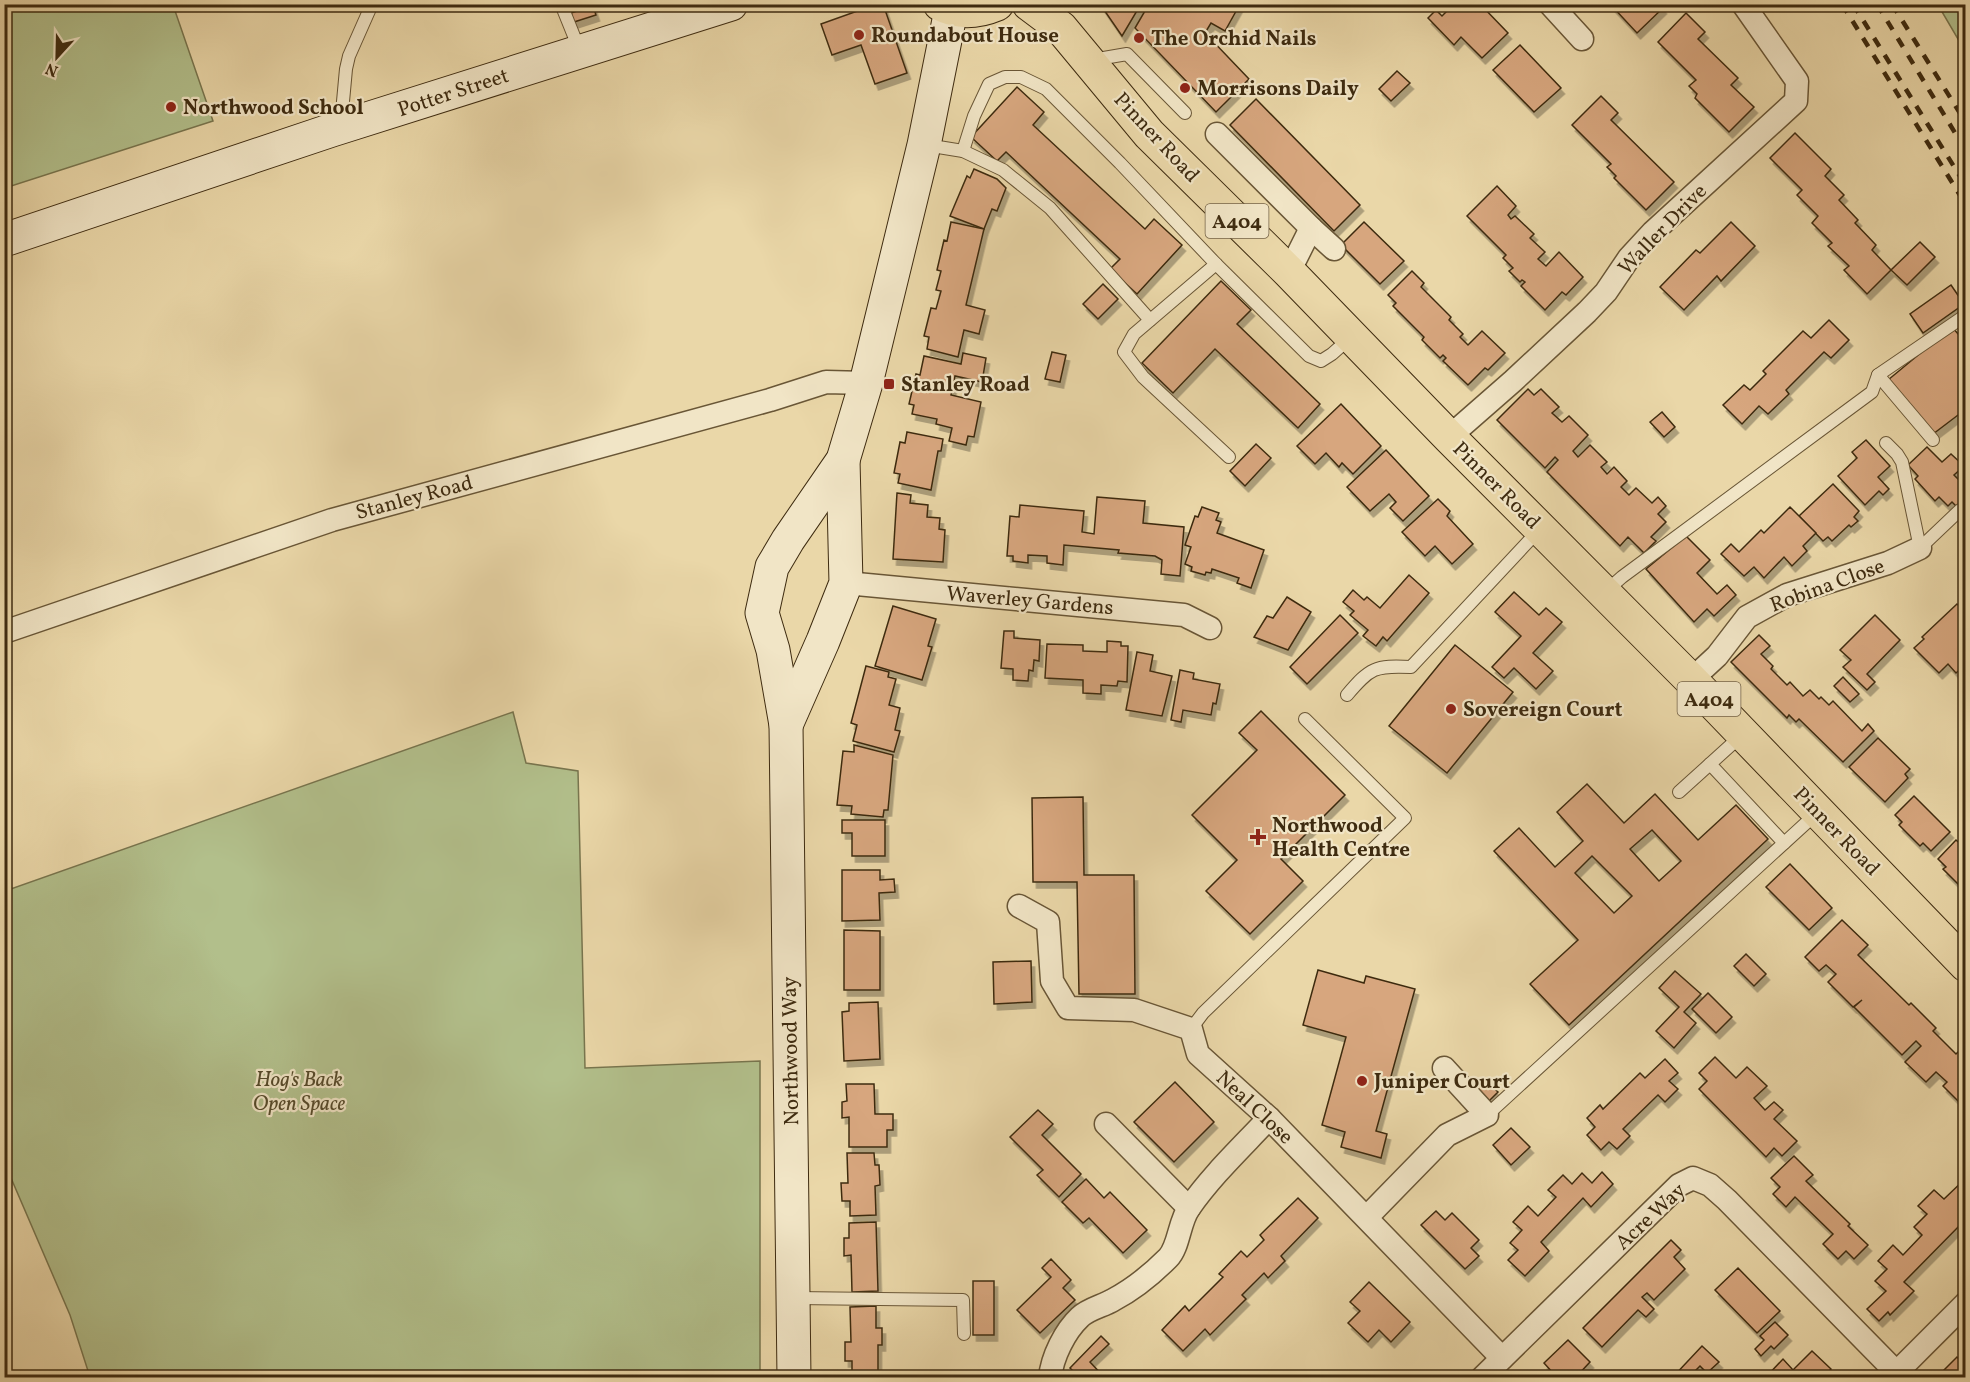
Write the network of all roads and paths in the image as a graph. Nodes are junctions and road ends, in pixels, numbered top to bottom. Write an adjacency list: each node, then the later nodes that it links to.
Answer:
1 (372, 4): 13 (lane)
2 (561, 4): 10 (lane)
3 (997, 4): 8 (main road)
4 (1029, 4): 11 (main road, Pinner Road / A404)
5 (1550, 4): 9 (street)
6 (1743, 4): 27 (street, Waller Drive)
7 (726, 5): 10 (street, Potter Street)
8 (946, 8): 15 (street)
9 (1582, 39)
10 (580, 52): 13 (street, Potter Street)
11 (1088, 61): 12 (lane); 21 (main road, Pinner Road / A404)
12 (1185, 113)
13 (341, 128): 18 (street, Potter Street)
14 (1217, 134): 17 (street)
15 (924, 145): 16 (lane); 26 (street)
16 (963, 151): 20 (lane); 23 (lane)
17 (1311, 228): 19 (street); 21 (street)
18 (4, 240)
19 (1334, 249)
20 (1216, 264): 23 (lane); 24 (lane)
21 (1289, 272): 24 (main road, Pinner Road / A404)
22 (1965, 315): 25 (lane)
23 (1150, 320): 30 (lane)
24 (1351, 337): 27 (main road, Pinner Road / A404)
25 (1878, 375): 28 (lane); 36 (lane)
26 (866, 383): 31 (street); 38 (street, Stanley Road)
27 (1449, 437): 33 (main road, Pinner Road / A404)
28 (1933, 440)
29 (1886, 443): 34 (lane)
30 (1229, 457)
31 (843, 460): 35 (street); 42 (street, Northwood Way)
32 (1960, 510): 34 (lane)
33 (1540, 528): 36 (main road, Pinner Road / A404); 40 (lane)
34 (1920, 548): 39 (street, Robina Close)
35 (846, 583): 37 (street, Waverley Gardens); 42 (street)
36 (1604, 593): 39 (main road, Pinner Road / A404)
37 (1210, 628)
38 (4, 632)
39 (1691, 680): 43 (main road, Pinner Road / A404)
40 (1347, 695)
41 (1305, 719): 50 (lane)
42 (786, 725): 57 (street, Northwood Way)
43 (1743, 734): 44 (lane); 46 (main road, Pinner Road / A404)
44 (1710, 764): 45 (lane); 47 (lane)
45 (1679, 792)
46 (1818, 812): 47 (lane); 49 (main road, Pinner Road / A404)
47 (1784, 843): 52 (lane)
48 (1019, 906): 50 (street)
49 (1965, 965)
50 (1191, 1029): 53 (street, Neal Close)
51 (1443, 1068): 52 (street)
52 (1487, 1114): 56 (street)
53 (1269, 1118): 55 (street); 56 (street, Neal Close)
54 (1106, 1124): 55 (street)
55 (1189, 1208): 63 (street)
56 (1367, 1217): 60 (street, Neal Close)
57 (794, 1298): 59 (lane); 62 (street, Northwood Way)
58 (1965, 1303): 61 (street)
59 (964, 1334)
60 (1502, 1358): 61 (street, Acre Way); 64 (street, Acre Way)
61 (1893, 1375)
62 (794, 1377)
63 (1050, 1377)
64 (1482, 1377)

